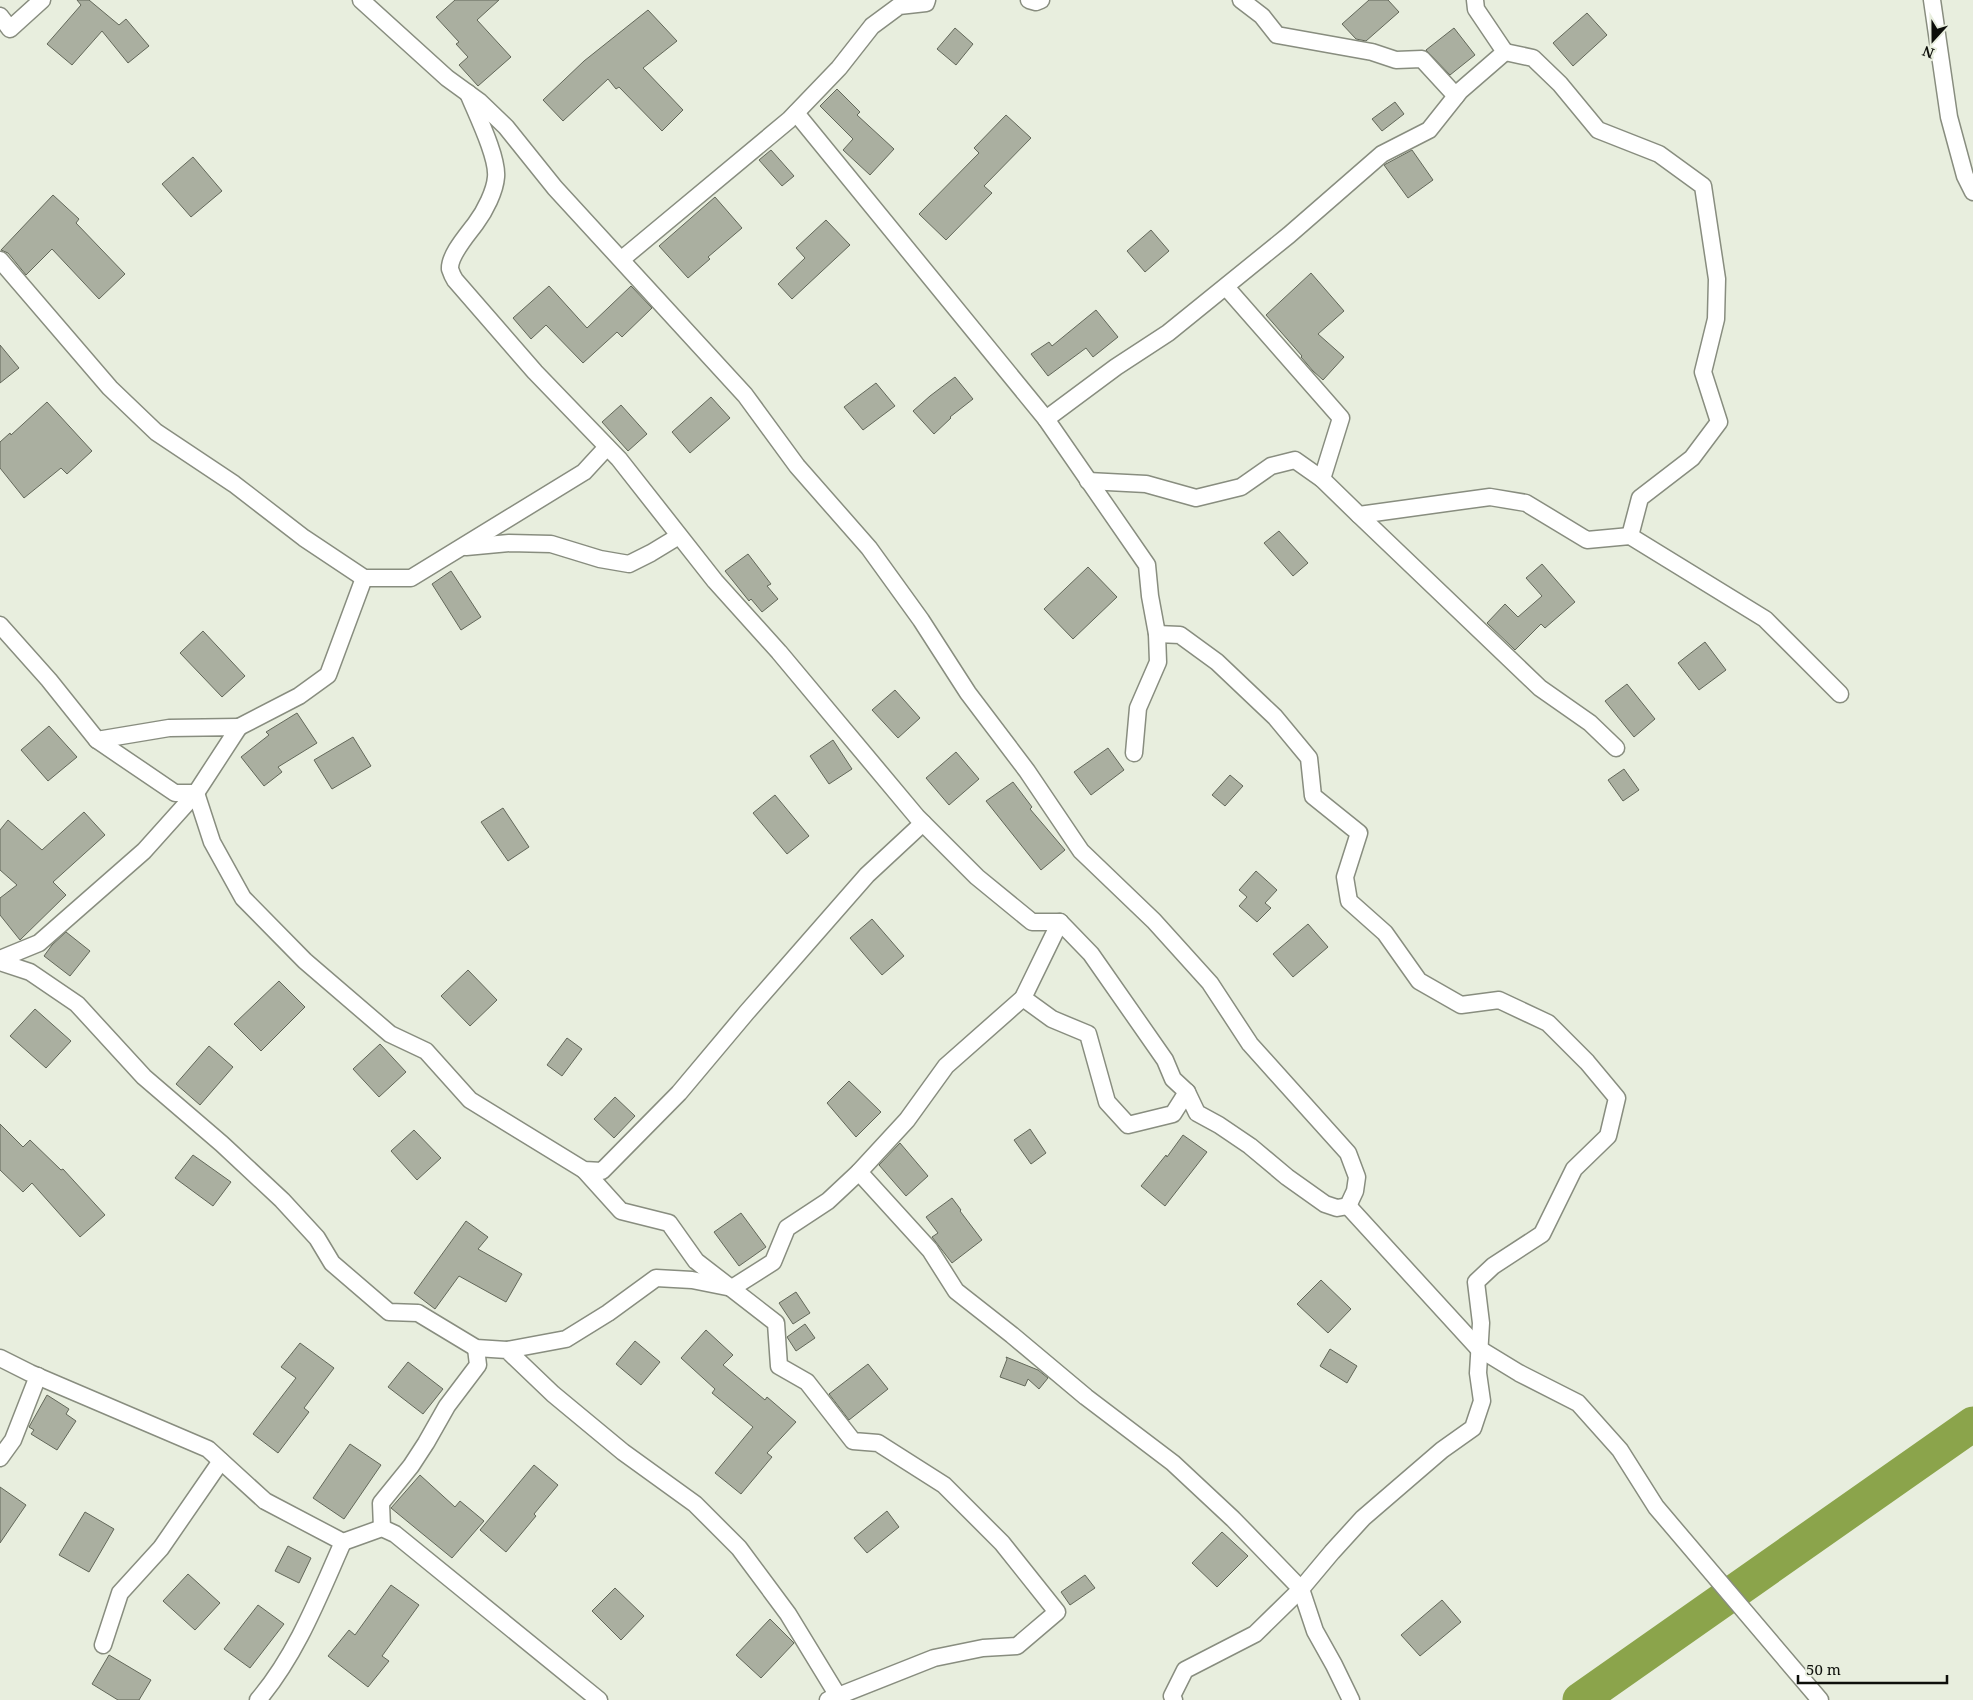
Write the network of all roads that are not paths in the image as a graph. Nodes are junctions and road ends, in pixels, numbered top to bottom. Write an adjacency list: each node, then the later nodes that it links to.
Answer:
1 (42, 0): 9 (street)
2 (361, 0): 11 (street)
3 (927, 0): 13 (street)
4 (1028, 0): 5 (street)
5 (1041, 0)
6 (1241, 0): 12 (street)
7 (1475, 0): 10 (street)
8 (1932, 0): 14 (street)
9 (0, 16)
10 (1505, 52): 12 (street); 24 (street)
11 (468, 93): 16 (street); 19 (street)
12 (1456, 96): 17 (street)
13 (796, 113): 16 (street); 18 (street)
14 (1973, 192)
15 (0, 260): 26 (street)
16 (622, 260): 42 (street)
17 (1226, 287): 18 (street); 20 (street)
18 (1046, 419): 21 (street)
19 (608, 447): 23 (street); 25 (street)
20 (1322, 479): 21 (street); 22 (street)
21 (1088, 481): 28 (street)
22 (1359, 515): 24 (street); 32 (street)
23 (679, 536): 25 (street); 35 (street)
24 (1630, 536): 29 (street)
25 (461, 548): 26 (street)
26 (364, 578): 30 (street)
27 (0, 625): 31 (street)
28 (1157, 634): 33 (street); 45 (street)
29 (1840, 694)
30 (239, 728): 31 (street); 34 (street)
31 (97, 740): 34 (street)
32 (1616, 748)
33 (1134, 753)
34 (196, 793): 37 (street); 40 (street)
35 (923, 823): 36 (street); 40 (street)
36 (1060, 922): 38 (street); 39 (street)
37 (0, 960): 44 (street)
38 (1023, 998): 39 (street); 41 (street)
39 (1187, 1092): 42 (street)
40 (584, 1170): 43 (street)
41 (859, 1172): 43 (street); 53 (street)
42 (1348, 1206): 45 (street)
43 (732, 1288): 46 (street); 55 (street)
44 (476, 1348): 46 (street); 51 (street)
45 (1478, 1348): 53 (street); 60 (street)
46 (507, 1350): 55 (street)
47 (0, 1358): 48 (street)
48 (38, 1376): 49 (street); 50 (street)
49 (0, 1458)
50 (221, 1461): 52 (street); 54 (street)
51 (382, 1528): 52 (street); 57 (street)
52 (343, 1542): 56 (street)
53 (1301, 1589): 58 (street); 59 (street)
54 (103, 1645)
55 (833, 1698)
56 (258, 1700)
57 (599, 1700)
58 (1174, 1700)
59 (1351, 1700)
60 (1820, 1700)

